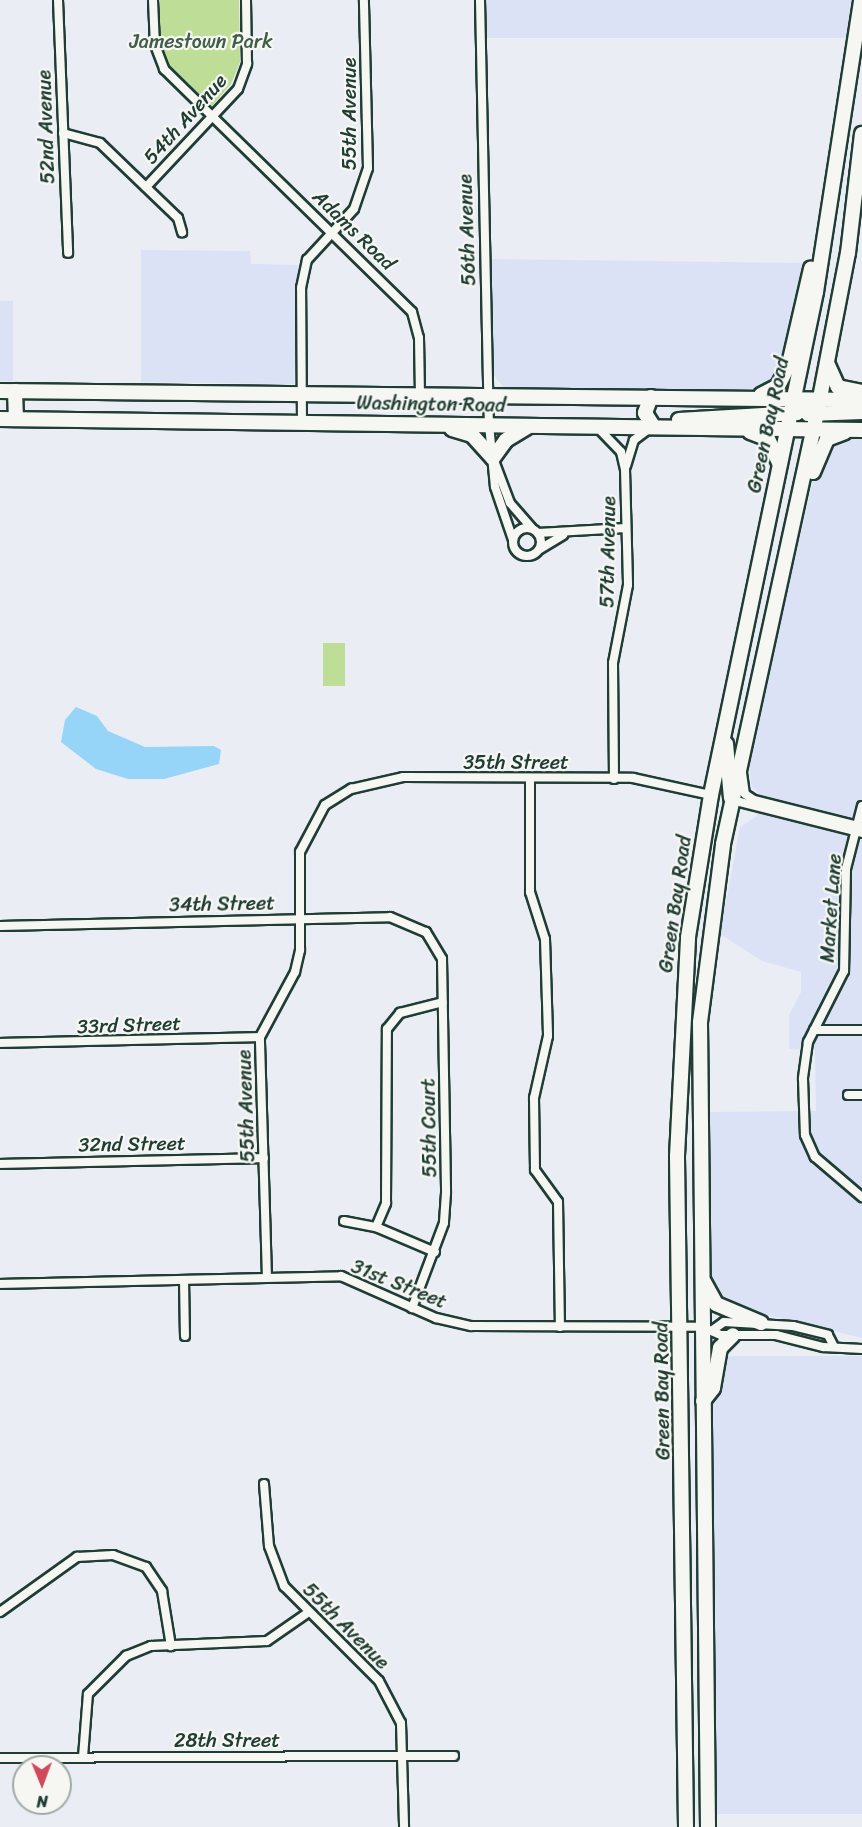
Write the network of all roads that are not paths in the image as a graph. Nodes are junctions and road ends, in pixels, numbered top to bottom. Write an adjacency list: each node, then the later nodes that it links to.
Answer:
1 (58, 0): 8 (street, 52nd Avenue)
2 (153, 0): 7 (street, Adams Road)
3 (246, 0): 7 (street, 54th Avenue)
4 (364, 0): 12 (street, 55th Avenue)
5 (480, 0): 21 (street, 56th Avenue)
6 (861, 0): 11 (main road, Green Bay Road)
7 (212, 115): 10 (street, 54th Avenue); 12 (street, Adams Road)
8 (63, 133): 10 (street); 14 (street, 52nd Avenue)
9 (862, 134): 15 (main road, Green Bay Road)
10 (146, 187): 13 (street)
11 (827, 218): 23 (main road); 24 (main road, Green Bay Road)
12 (330, 231): 19 (street, 55th Avenue); 20 (street, Adams Road)
13 (182, 232)
14 (68, 253)
15 (828, 359): 18 (main road); 25 (main road, Green Bay Road)
16 (0, 391): 17 (main road, Washington Road)
17 (15, 391): 19 (main road, Washington Road); 31 (main road)
18 (862, 392)
19 (301, 394): 20 (main road, Washington Road); 32 (street, 55th Avenue)
20 (420, 395): 21 (main road, Washington Road)
21 (489, 397): 22 (main road, Washington Road); 34 (street, 56th Avenue)
22 (651, 397): 23 (main road, Washington Road); 37 (main road)
23 (749, 397): 24 (main road, Washington Road)
24 (793, 398): 25 (main road, Washington Road); 29 (main road, Green Bay Road)
25 (820, 398): 26 (main road, Washington Road); 27 (main road, Green Bay Road); 29 (main road)
26 (862, 400)
27 (817, 412): 28 (main road); 39 (main road, Green Bay Road); 40 (main road)
28 (862, 412)
29 (790, 414): 37 (main road); 40 (main road, Green Bay Road)
30 (0, 419): 31 (main road, Washington Road)
31 (16, 419): 32 (main road, Washington Road)
32 (302, 422): 33 (main road, Washington Road)
33 (408, 423): 34 (main road, Washington Road); 42 (main road)
34 (489, 424): 35 (main road, Washington Road); 42 (street, 56th Avenue)
35 (531, 425): 36 (main road, Washington Road); 42 (main road)
36 (592, 425): 37 (main road, Washington Road); 44 (street, 57th Avenue)
37 (653, 426): 38 (main road, Washington Road); 44 (street, 57th Avenue)
38 (685, 426): 40 (main road, Washington Road); 43 (main road)
39 (814, 428): 40 (main road, Washington Road); 41 (main road, Washington Road); 50 (main road, Green Bay Road)
40 (787, 429): 43 (main road, Green Bay Road)
41 (861, 430): 50 (main road)
42 (493, 458): 46 (street, 56th Avenue); 48 (street, 56th Avenue)
43 (779, 468): 51 (main road, Green Bay Road)
44 (625, 469): 45 (street, 57th Avenue)
45 (627, 528): 47 (street); 53 (street, 57th Avenue)
46 (535, 530): 47 (street); 48 (street); 49 (street)
47 (564, 535): 49 (street)
48 (513, 540): 49 (street)
49 (540, 549)
50 (784, 559): 52 (main road, Green Bay Road)
51 (724, 738): 55 (main road, Green Bay Road); 56 (main road)
52 (741, 763): 56 (main road, Green Bay Road); 59 (street)
53 (614, 778): 54 (street, 35th Street); 55 (street, 35th Street)
54 (530, 779): 57 (street, 35th Street); 83 (street)
55 (711, 795): 60 (main road); 84 (main road, Green Bay Road)
56 (732, 800): 59 (street); 60 (main road, Green Bay Road)
57 (325, 805): 61 (street, 55th Avenue)
58 (862, 806): 59 (street, Market Lane)
59 (859, 830): 65 (street, Market Lane)
60 (723, 844): 79 (main road, Green Bay Road)
61 (300, 919): 62 (street, 34th Street); 63 (street, 34th Street); 67 (street, 55th Avenue)
62 (0, 926)
63 (435, 944): 64 (street, 55th Court)
64 (443, 1002): 75 (street); 76 (street, 55th Court)
65 (814, 1030): 66 (street); 73 (street, Market Lane)
66 (862, 1030)
67 (260, 1037): 68 (street, 33rd Street); 71 (street, 55th Avenue)
68 (0, 1043)
69 (848, 1095): 70 (street)
70 (862, 1095)
71 (264, 1158): 72 (street, 32nd Street); 77 (street, 55th Avenue)
72 (0, 1164)
73 (862, 1197)
74 (344, 1221): 75 (street)
75 (376, 1227): 76 (street)
76 (435, 1252): 81 (street, 55th Court)
77 (267, 1278): 78 (street, 31st Street); 81 (street, 31st Street)
78 (184, 1280): 80 (street, 31st Street); 87 (street)
79 (702, 1280): 82 (main road); 85 (main road, Green Bay Road)
80 (0, 1284)
81 (412, 1308): 83 (street, 31st Street)
82 (761, 1323): 85 (street, 31st Street); 88 (street, 31st Street)
83 (560, 1327): 84 (street, 31st Street)
84 (680, 1327): 85 (street, 31st Street); 100 (main road, Green Bay Road)
85 (708, 1328): 86 (street, 31st Street); 90 (main road, Green Bay Road)
86 (733, 1335): 88 (street, 31st Street); 90 (main road)
87 (185, 1336)
88 (833, 1345): 89 (street, 31st Street)
89 (862, 1349)
90 (703, 1401): 101 (main road, Green Bay Road)
91 (264, 1484): 93 (street, 55th Avenue)
92 (0, 1612): 94 (street)
93 (306, 1614): 94 (street); 95 (street, 55th Avenue)
94 (171, 1646): 97 (street)
95 (403, 1755): 96 (street, 28th Street); 97 (street, 28th Street); 99 (street, 55th Avenue)
96 (454, 1756)
97 (83, 1757): 98 (street, 28th Street)
98 (0, 1758)
99 (404, 1827)
100 (686, 1827)
101 (708, 1827)

